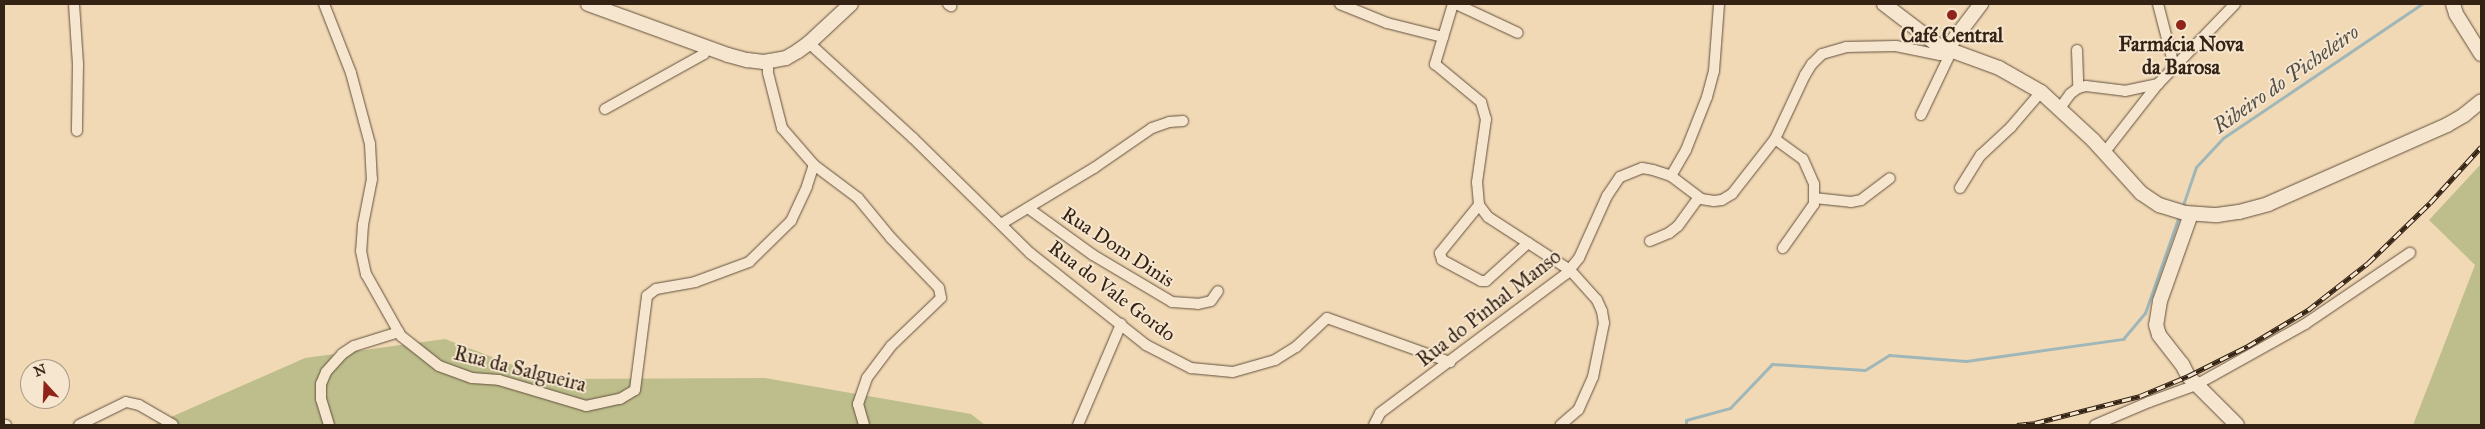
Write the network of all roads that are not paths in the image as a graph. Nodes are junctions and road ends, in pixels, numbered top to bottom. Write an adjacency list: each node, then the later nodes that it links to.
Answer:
1 (74, 4): 30 (street)
2 (324, 4): 50 (street, Rua da Salgueira)
3 (851, 4): 15 (main road)
4 (1340, 4): 14 (street)
5 (1455, 4): 13 (street); 14 (street)
6 (1719, 4): 34 (street)
7 (1884, 4): 19 (main road)
8 (1982, 4): 19 (main road)
9 (2158, 4): 21 (street)
10 (2235, 4): 21 (street)
11 (2453, 4): 17 (main road)
12 (594, 5): 16 (main road)
13 (1518, 33)
14 (1443, 37): 39 (street)
15 (809, 44): 20 (main road); 42 (street, Rua do Vale Gordo)
16 (707, 47): 20 (main road); 27 (street)
17 (2480, 49)
18 (2077, 50): 23 (street)
19 (1948, 51): 24 (main road); 28 (street); 31 (street)
20 (768, 61): 33 (street)
21 (2174, 66): 22 (street)
22 (2158, 84): 23 (street); 32 (street)
23 (2078, 88): 26 (street)
24 (2041, 92): 26 (main road); 36 (street)
25 (2481, 101): 41 (main road)
26 (2060, 108): 32 (main road)
27 (605, 109)
28 (1921, 115)
29 (1183, 121): 40 (street)
30 (77, 131)
31 (1775, 139): 37 (street); 38 (street)
32 (2104, 153): 41 (main road)
33 (814, 165): 50 (street, Rua da Salgueira); 56 (street)
34 (1671, 176): 37 (street, Rua do Pinhal Manso); 47 (street, Rua do Pinhal Manso)
35 (1890, 178): 38 (street)
36 (1960, 188)
37 (1698, 198): 43 (street)
38 (1814, 198): 45 (street)
39 (1479, 205): 44 (street); 44 (street)
40 (1028, 208): 42 (street); 48 (street, Rua Dom Dinis)
41 (2184, 212): 52 (main road)
42 (1001, 224): 49 (street, Rua do Vale Gordo)
43 (1650, 241)
44 (1528, 243): 47 (street)
45 (1783, 248)
46 (2410, 253): 52 (street)
47 (1570, 270): 51 (street, Rua do Pinhal Manso); 59 (street)
48 (1218, 291)
49 (1121, 324): 51 (street, Rua do Vale Gordo); 57 (street)
50 (398, 332): 55 (street)
51 (1450, 362): 58 (street, Rua do Pinhal Manso)
52 (2196, 385): 60 (street); 61 (main road)
53 (80, 425): 54 (street)
54 (173, 425)
55 (330, 425)
56 (864, 425)
57 (1078, 425)
58 (1374, 425)
59 (1561, 425)
60 (2095, 425)
61 (2236, 425)

